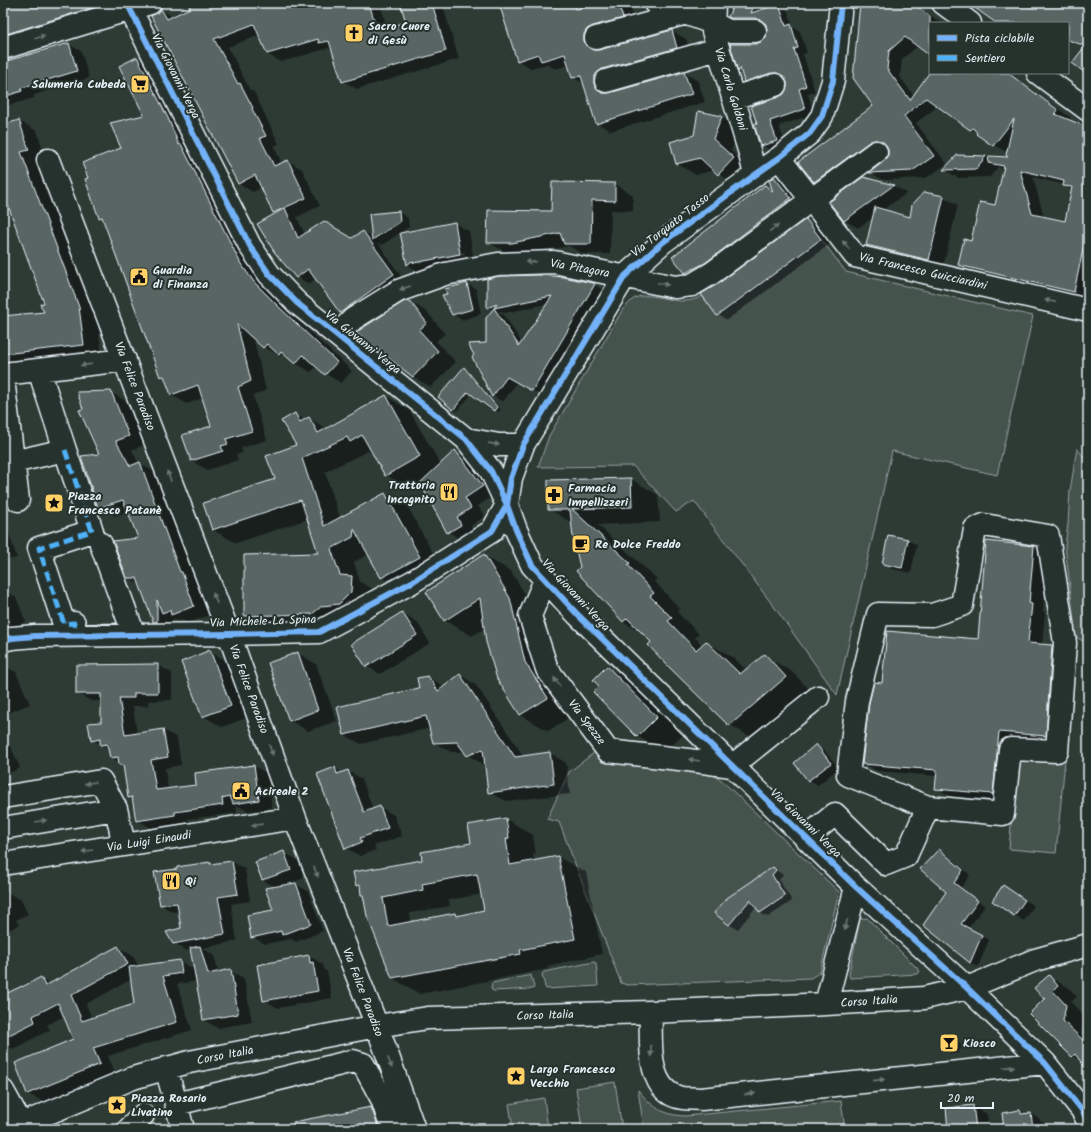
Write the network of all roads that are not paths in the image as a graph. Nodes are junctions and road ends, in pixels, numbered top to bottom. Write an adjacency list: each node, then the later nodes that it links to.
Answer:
1 (150, 3): 5 (street)
2 (656, 3): 6 (street)
3 (841, 3): 19 (street, Via Torquato Tasso)
4 (943, 3): 8 (street)
5 (128, 7): 11 (street, one-way to 5); 25 (street, Via Giovanni Verga)
6 (687, 13): 7 (street); 10 (street)
7 (713, 13): 9 (street); 12 (street, Via Carlo Goldoni)
8 (969, 22)
9 (755, 31)
10 (596, 38)
11 (3, 48)
12 (718, 49): 14 (street); 16 (street, Via Carlo Goldoni)
13 (1039, 74): 17 (street)
14 (606, 81)
15 (775, 85): 16 (street)
16 (733, 98): 21 (street, Via Carlo Goldoni)
17 (1088, 110)
18 (876, 152): 22 (street, Via Pitagora)
19 (779, 158): 21 (street, Via Torquato Tasso); 22 (street, Via Francesco Guicciardini)
20 (48, 160): 26 (street, Via Felice Paradiso)
21 (755, 174): 23 (street, Via Torquato Tasso)
22 (812, 200): 23 (street, Via Pitagora, one-way to 22); 24 (street, Via Francesco Guicciardini, one-way to 22)
23 (625, 276): 25 (street, Via Pitagora, one-way to 25); 31 (street, Via Torquato Tasso)
24 (1088, 310)
25 (338, 335): 30 (street, Via Giovanni Verga)
26 (125, 360): 27 (street, one-way to 27); 38 (street, Via Felice Paradiso, one-way to 26)
27 (39, 370): 28 (street); 32 (street)
28 (3, 374)
29 (3, 379): 33 (street)
30 (466, 440): 31 (street, one-way to 31); 35 (street, Via Giovanni Verga)
31 (523, 445): 35 (street, Via Torquato Tasso)
32 (65, 450): 33 (street); 40 (street)
33 (13, 462): 34 (street)
34 (18, 500)
35 (507, 505): 37 (street, Via Giovanni Verga); 38 (street, Via Michele La Spina)
36 (101, 544): 39 (street)
37 (545, 580): 43 (street, Via Giovanni Verga); 43 (street, Via Spezze, one-way to 37)
38 (229, 634): 39 (street, Via Michele La Spina); 47 (street, Via Felice Paradiso, one-way to 47)
39 (134, 635): 40 (street, Via Michele La Spina)
40 (75, 636): 41 (street, Via Michele La Spina)
41 (3, 640)
42 (818, 697): 43 (street)
43 (732, 766): 49 (street, Via Giovanni Verga)
44 (3, 797): 46 (street, one-way to 44)
45 (928, 807): 45 (street); 49 (street)
46 (116, 809): 48 (street, one-way to 46); 50 (street)
47 (295, 818): 50 (street, Via Luigi Einaudi, one-way to 50); 57 (street, Via Felice Paradiso, one-way to 57)
48 (3, 828)
49 (806, 838): 52 (street, Via Giovanni Verga)
50 (124, 846): 51 (street, Via Luigi Einaudi, one-way to 51)
51 (4, 861)
52 (856, 887): 54 (street, Via Giovanni Verga); 55 (street, one-way to 55)
53 (1088, 945): 54 (street, Corso Italia)
54 (967, 988): 55 (street, Corso Italia); 58 (street, Via Giovanni Verga)
55 (826, 1004): 56 (street, Corso Italia)
56 (651, 1012): 57 (street, Corso Italia); 58 (street, one-way to 58)
57 (377, 1026): 59 (street, Corso Italia); 66 (street, Via Felice Paradiso, one-way to 66)
58 (1044, 1063): 62 (street, Via Giovanni Verga)
59 (166, 1068): 61 (street); 63 (street, Corso Italia)
60 (3, 1091): 63 (street)
61 (176, 1104): 64 (street); 65 (street)
62 (1088, 1121)
63 (18, 1127)
64 (183, 1129)
65 (392, 1129)
66 (414, 1129)

